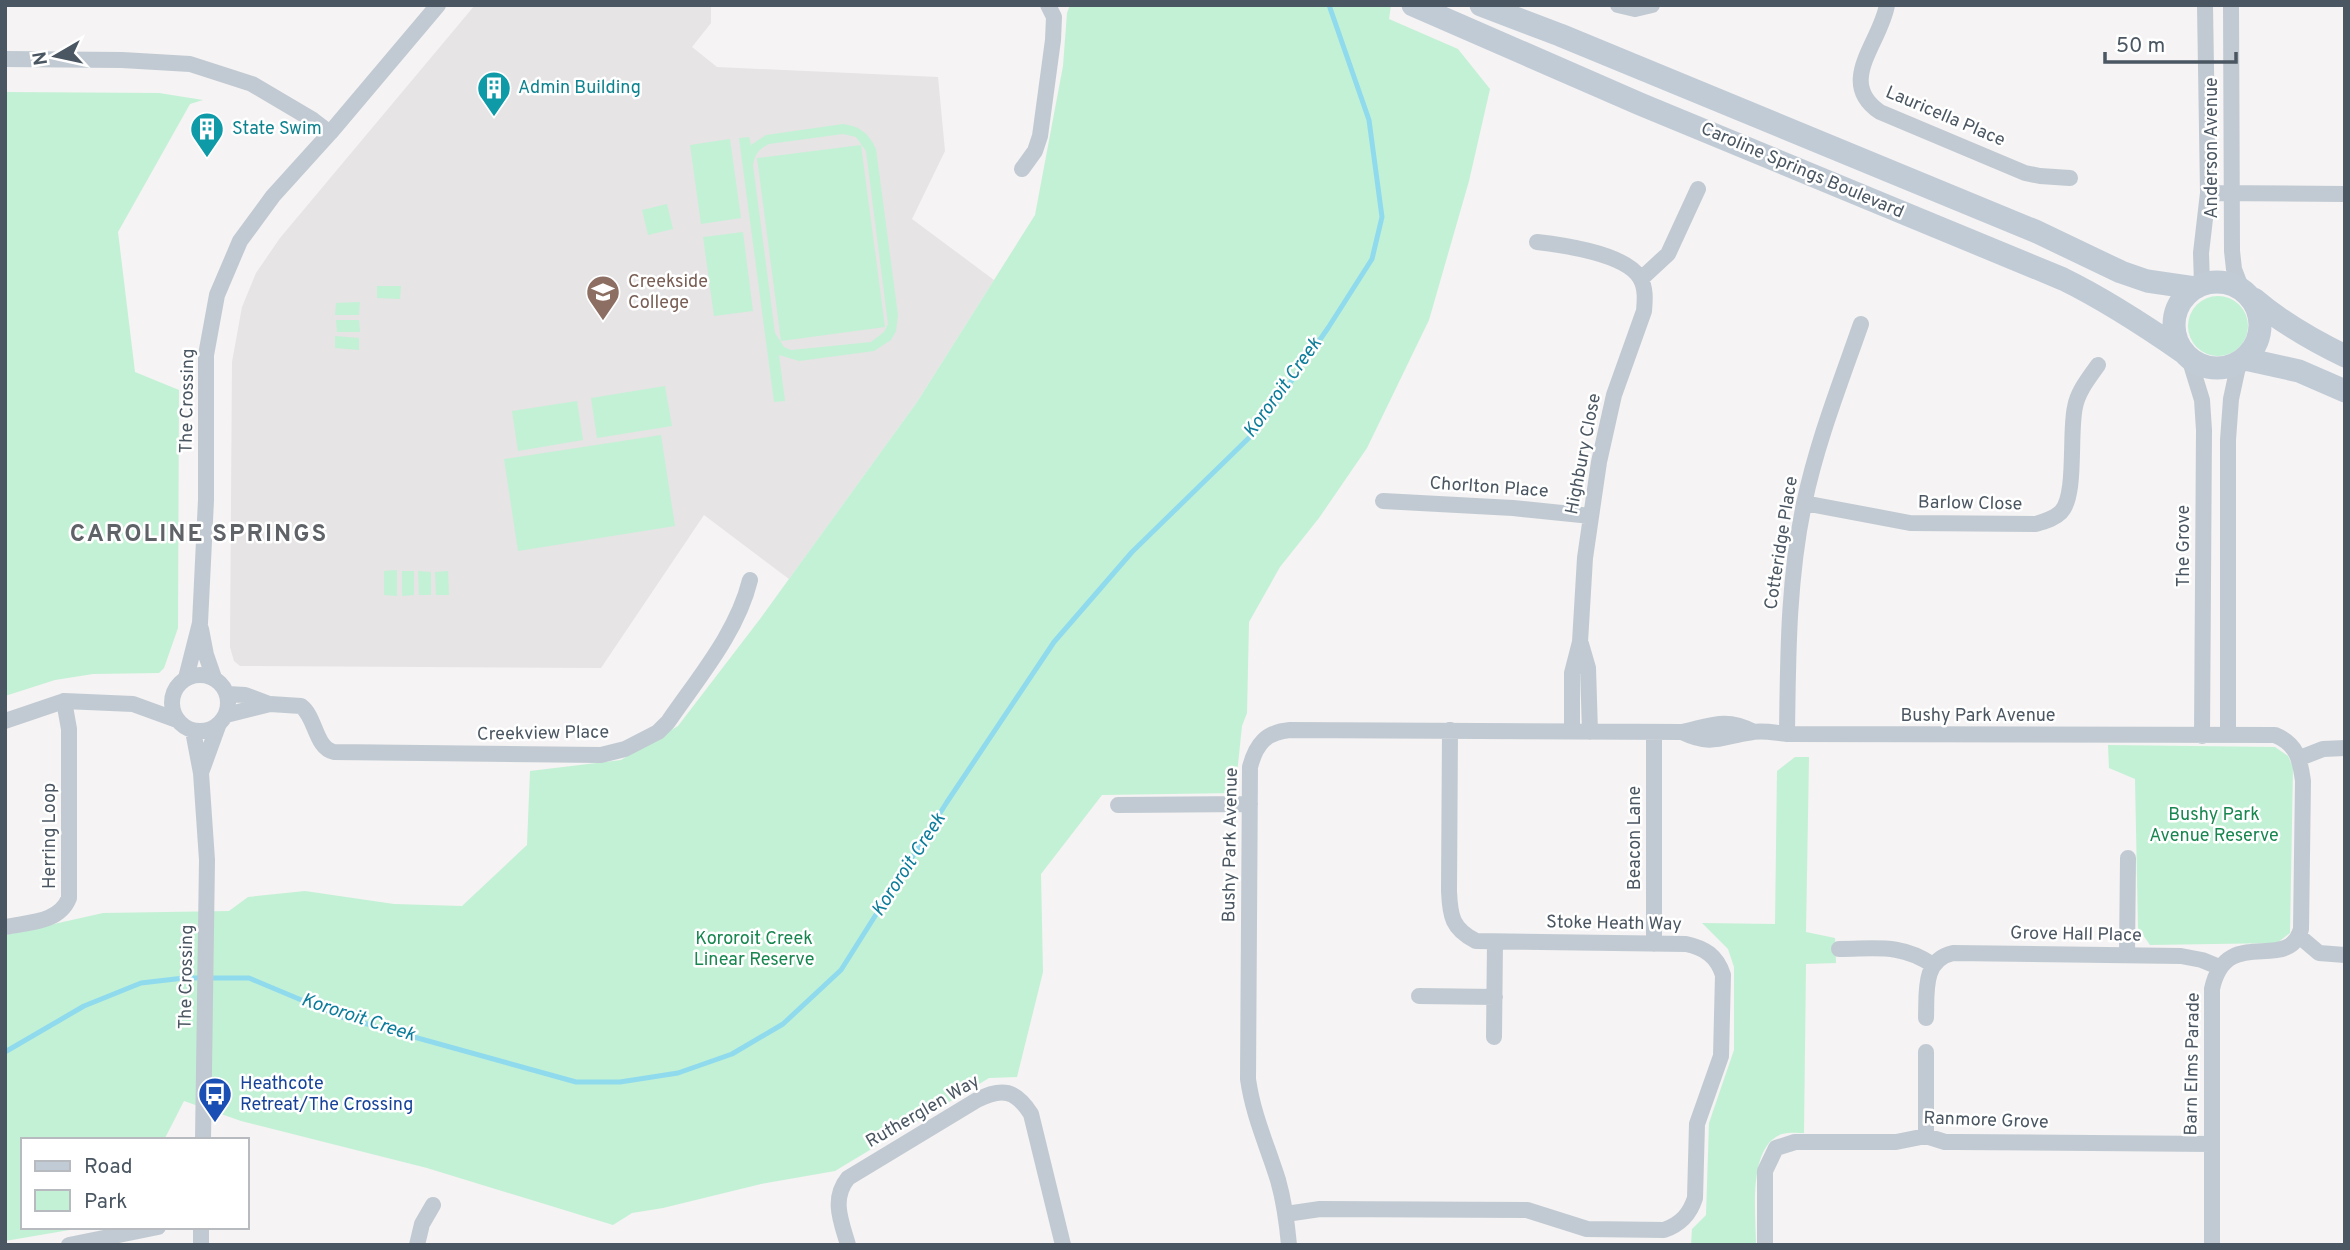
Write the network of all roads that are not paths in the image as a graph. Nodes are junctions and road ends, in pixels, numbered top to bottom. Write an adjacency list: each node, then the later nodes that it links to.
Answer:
1 (438, 5): 11 (street, The Crossing)
2 (1048, 5): 12 (street)
3 (1413, 5): 23 (main road, Caroline Springs Boulevard)
4 (1482, 5): 20 (main road, Caroline Springs Boulevard)
5 (1618, 5): 6 (street)
6 (1652, 5)
7 (1887, 5): 13 (street, Lauricella Place)
8 (2205, 5): 15 (street, Anderson Avenue)
9 (2231, 5): 16 (street, Anderson Avenue)
10 (5, 59): 11 (street)
11 (330, 133): 32 (street, The Crossing)
12 (1022, 169)
13 (2070, 178)
14 (1698, 190): 19 (street)
15 (2208, 193): 16 (street); 20 (street, Anderson Avenue)
16 (2231, 194): 17 (street); 21 (street, Anderson Avenue)
17 (2345, 194)
18 (1537, 242): 19 (street)
19 (1641, 279): 30 (street, Highbury Close)
20 (2198, 286): 21 (main road); 23 (main road)
21 (2246, 292): 24 (main road); 25 (main road)
22 (1861, 324): 29 (street, Cotteridge Place)
23 (2186, 355): 25 (main road); 51 (street, The Grove)
24 (2345, 356)
25 (2242, 361): 27 (main road); 50 (street)
26 (2098, 365): 29 (street, Barlow Close)
27 (2345, 391)
28 (1383, 501): 30 (street, Chorlton Place)
29 (1804, 503): 49 (street, Cotteridge Place)
30 (1591, 516): 33 (street, Highbury Close)
31 (750, 580): 40 (street, Creekview Place)
32 (200, 623): 34 (street, The Crossing); 35 (street, The Crossing)
33 (1580, 642): 46 (street, Highbury Close); 47 (street, Highbury Close)
34 (186, 678): 35 (street); 37 (street)
35 (214, 678): 36 (street)
36 (228, 694): 40 (street, Creekview Place); 43 (street)
37 (173, 695): 39 (street); 41 (street)
38 (64, 701): 39 (street); 42 (street); 58 (street, Herring Loop)
39 (133, 704): 41 (street)
40 (270, 704): 43 (street, Creekview Place)
41 (177, 720): 45 (street)
42 (5, 721)
43 (222, 721): 45 (street); 54 (street, The Crossing)
44 (1450, 730): 46 (street, Bushy Park Avenue); 55 (street, Bushy Park Avenue); 60 (street, Stoke Heath Way)
45 (193, 731): 54 (street, The Crossing)
46 (1572, 732): 47 (street, Bushy Park Avenue)
47 (1590, 732): 48 (street, Bushy Park Avenue)
48 (1654, 732): 49 (street, Bushy Park Avenue); 61 (street, Beacon Lane)
49 (1787, 734): 51 (street, Bushy Park Avenue)
50 (2228, 735): 51 (street); 53 (street)
51 (2202, 736)
52 (2345, 748): 53 (street)
53 (2300, 758): 59 (street)
54 (201, 773): 73 (street, The Crossing)
55 (1250, 804): 56 (street); 76 (street, Bushy Park Avenue)
56 (1118, 805)
57 (2128, 858): 63 (street)
58 (5, 927)
59 (2299, 936): 64 (street); 66 (street)
60 (1495, 942): 61 (street, Stoke Heath Way); 68 (street)
61 (1654, 944): 76 (street, Stoke Heath Way)
62 (1839, 949): 65 (street)
63 (2127, 955): 65 (street, Grove Hall Place); 66 (street, Grove Hall Place)
64 (2345, 956)
65 (1933, 965): 69 (street)
66 (2219, 967): 74 (street, Barn Elms Parade)
67 (1419, 996): 68 (street)
68 (1495, 997): 70 (street)
69 (1926, 1018)
70 (1494, 1037)
71 (1926, 1052): 72 (street)
72 (1926, 1136): 74 (street, Ranmore Grove); 83 (street, Ranmore Grove)
73 (203, 1138)
74 (2212, 1144): 84 (street, Barn Elms Parade)
75 (433, 1205): 79 (street)
76 (1286, 1214): 82 (street, Bushy Park Avenue)
77 (148, 1229): 78 (street)
78 (69, 1245)
79 (416, 1245)
80 (848, 1245): 81 (street, Rutherglen Way)
81 (1063, 1245)
82 (1289, 1245)
83 (1765, 1245)
84 (2212, 1245)

